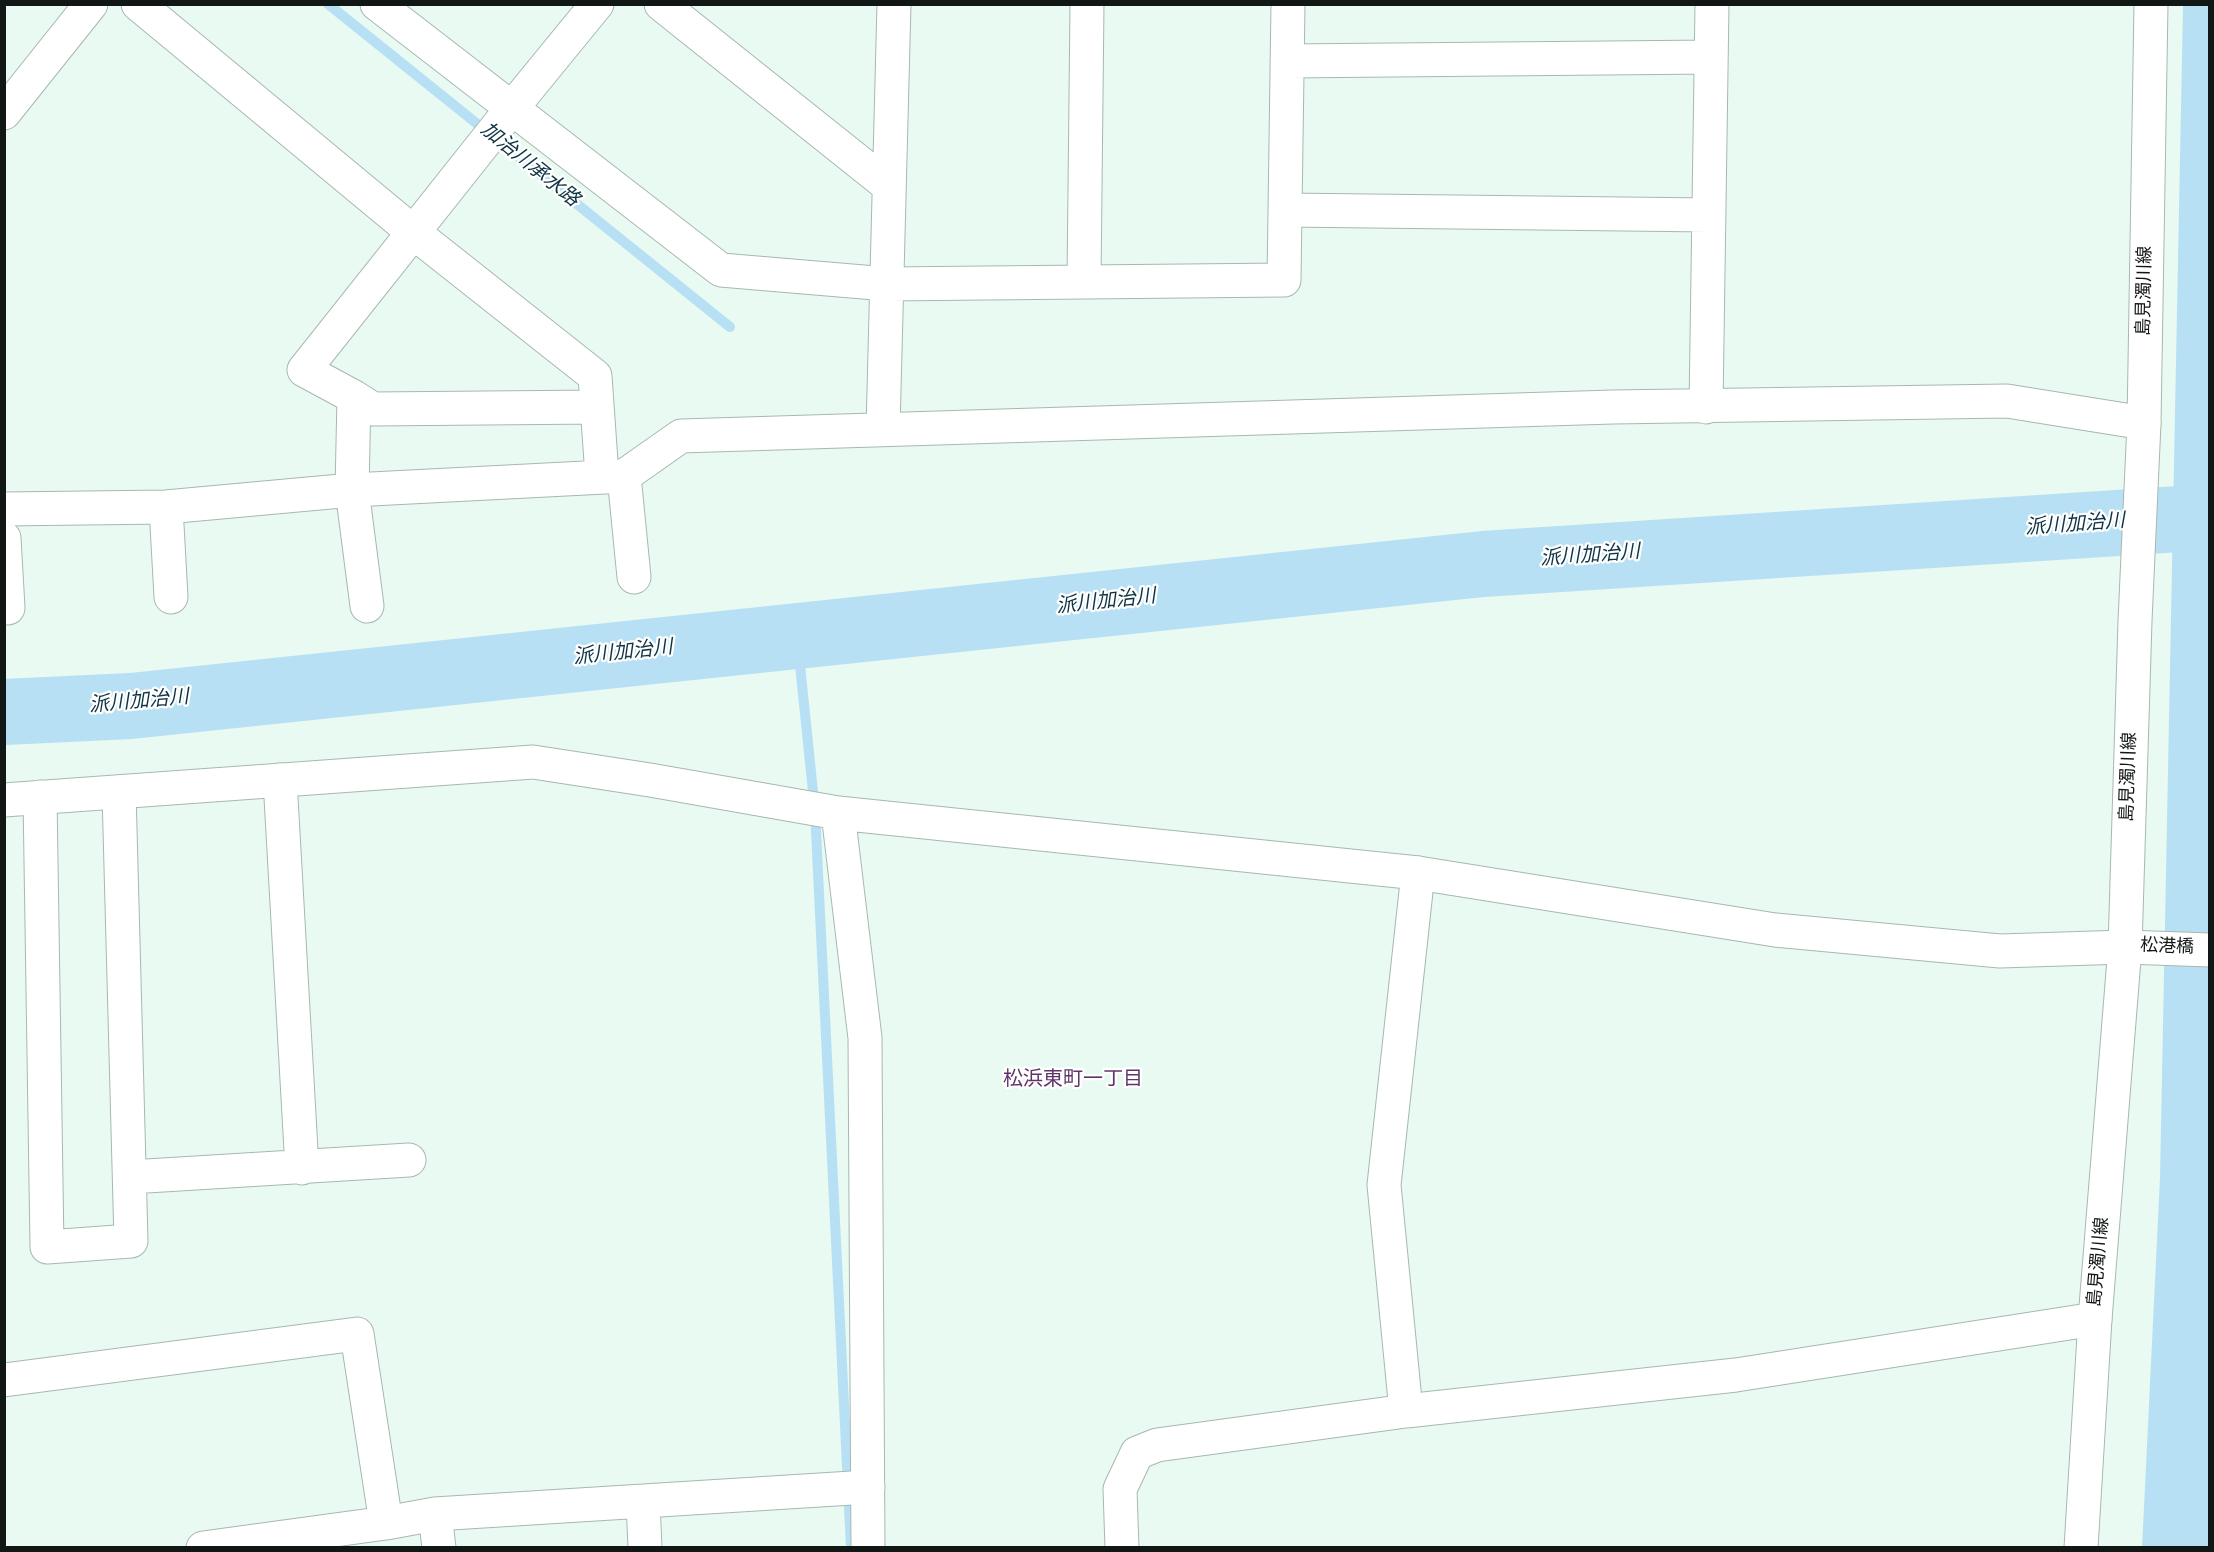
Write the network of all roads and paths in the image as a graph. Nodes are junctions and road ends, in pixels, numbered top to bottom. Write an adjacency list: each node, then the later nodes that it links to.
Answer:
1 (91, 4): 14 (street)
2 (138, 4): 18 (street)
3 (377, 4): 13 (street)
4 (597, 4): 13 (street)
5 (661, 4): 15 (street)
6 (894, 4): 15 (street)
7 (1087, 4): 19 (street)
8 (1288, 4): 12 (street)
9 (1712, 4): 11 (street)
10 (2151, 4): 24 (street, 島見濁川線)
11 (1711, 57): 12 (street); 17 (street)
12 (1287, 61): 16 (street)
13 (512, 108): 18 (street); 20 (street)
14 (4, 113)
15 (889, 186): 20 (street)
16 (1286, 210): 17 (street); 19 (street)
17 (1708, 215): 23 (street)
18 (413, 232): 21 (street); 22 (street)
19 (1084, 282): 20 (street)
20 (887, 284): 25 (street)
21 (354, 397): 22 (street); 27 (street)
22 (597, 407): 26 (street)
23 (1706, 407): 24 (street); 25 (street)
24 (2144, 423): 41 (street, 島見濁川線)
25 (883, 429): 26 (street)
26 (613, 476): 27 (street); 31 (street)
27 (352, 490): 28 (street); 33 (street)
28 (166, 507): 29 (street); 32 (street)
29 (4, 509)
30 (4, 538): 34 (street)
31 (634, 577)
32 (171, 597)
33 (367, 606)
34 (8, 608)
35 (280, 780): 36 (street, 松港橋); 39 (street, 松港橋); 44 (street)
36 (119, 792): 37 (street, 松港橋); 45 (street)
37 (40, 797): 38 (street, 松港橋); 45 (street)
38 (4, 800)
39 (838, 813): 40 (street, 松港橋); 49 (street)
40 (1418, 873): 41 (street, 松港橋); 48 (street)
41 (2125, 947): 42 (street, 松港橋); 46 (street, 島見濁川線)
42 (2210, 950)
43 (409, 1160): 44 (street)
44 (302, 1168): 45 (street)
45 (130, 1177)
46 (2095, 1319): 48 (street); 58 (street, 島見濁川線)
47 (4, 1380): 52 (street)
48 (1406, 1411): 57 (street)
49 (868, 1487): 50 (street); 56 (street)
50 (643, 1501): 51 (street); 55 (street)
51 (435, 1514): 52 (street); 54 (street)
52 (387, 1523): 53 (street)
53 (203, 1548)
54 (439, 1548)
55 (645, 1548)
56 (868, 1548)
57 (1122, 1548)
58 (2081, 1548)

